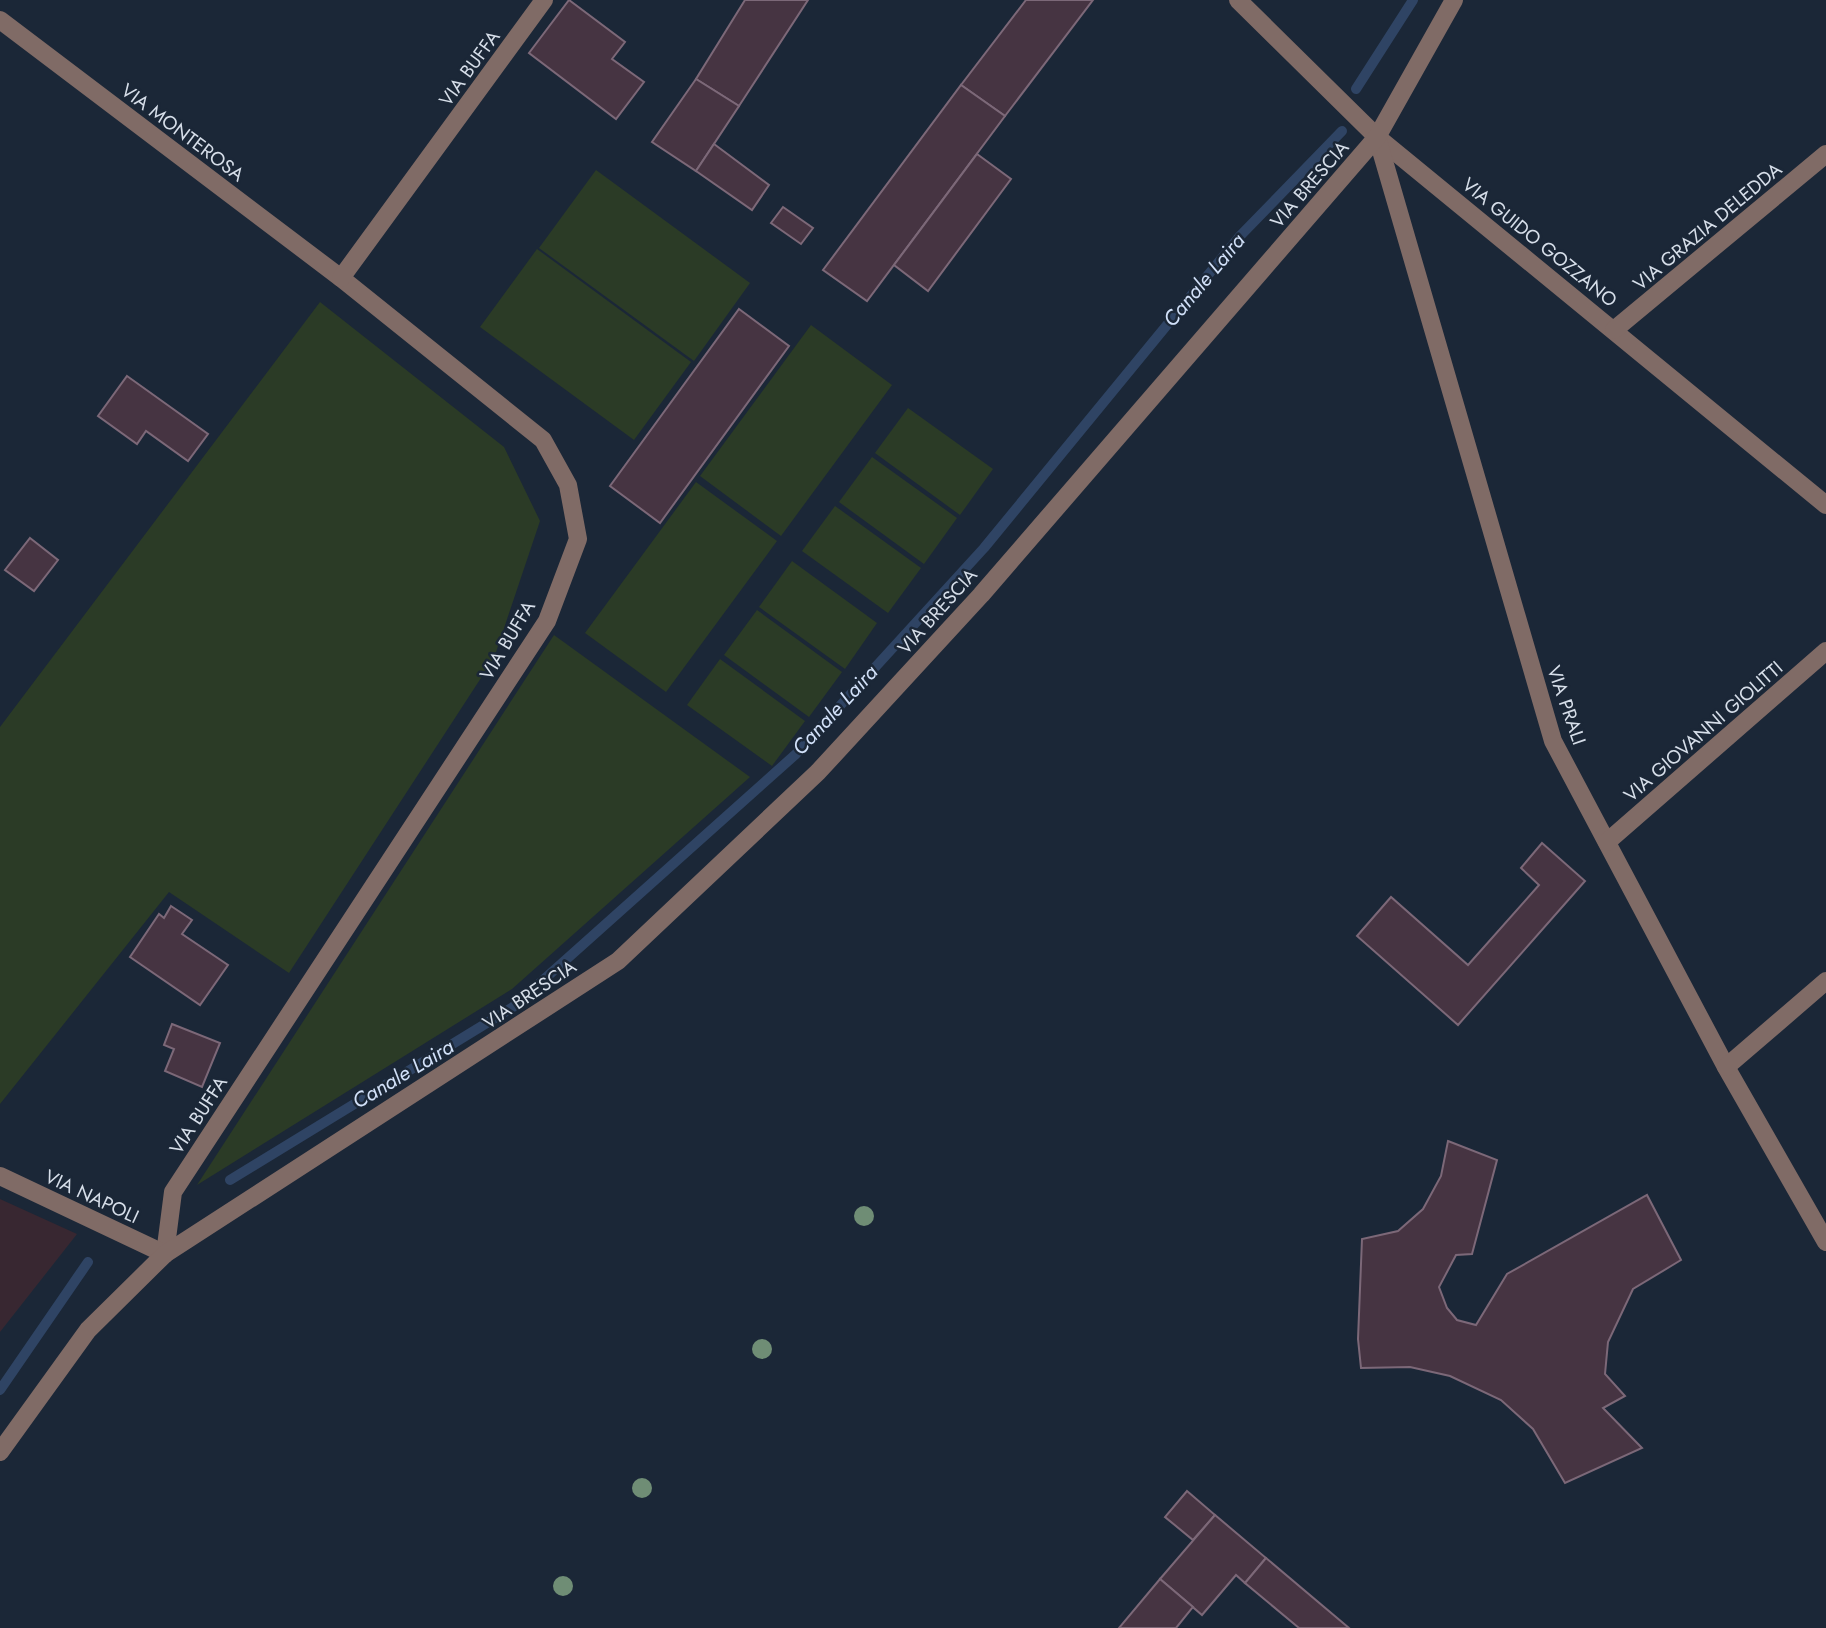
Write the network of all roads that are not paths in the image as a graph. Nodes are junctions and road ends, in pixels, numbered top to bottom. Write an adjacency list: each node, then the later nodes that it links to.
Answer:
1 (544, 0): 7 (street, VIA BUFFA)
2 (1238, 0): 5 (street, VIA GUIDO GOZZANO)
3 (1454, 0): 5 (street, VIA BRESCIA)
4 (0, 20): 7 (street, VIA MONTEROSA)
5 (1377, 137): 8 (street, VIA GUIDO GOZZANO); 11 (street, VIA PRALI); 16 (street, VIA BRESCIA)
6 (1826, 154): 8 (street, VIA GRAZIA DELEDDA)
7 (341, 278): 16 (street, VIA BUFFA)
8 (1614, 330): 9 (street, VIA GUIDO GOZZANO)
9 (1826, 505)
10 (1826, 651): 11 (street, VIA GIOVANNI GIOLITTI)
11 (1607, 842): 13 (street, VIA PRALI)
12 (1826, 981): 13 (street)
13 (1726, 1067): 15 (street, VIA PRALI)
14 (0, 1176): 16 (street, VIA NAPOLI)
15 (1826, 1242)
16 (165, 1254): 17 (street, VIA BRESCIA)
17 (0, 1452)

